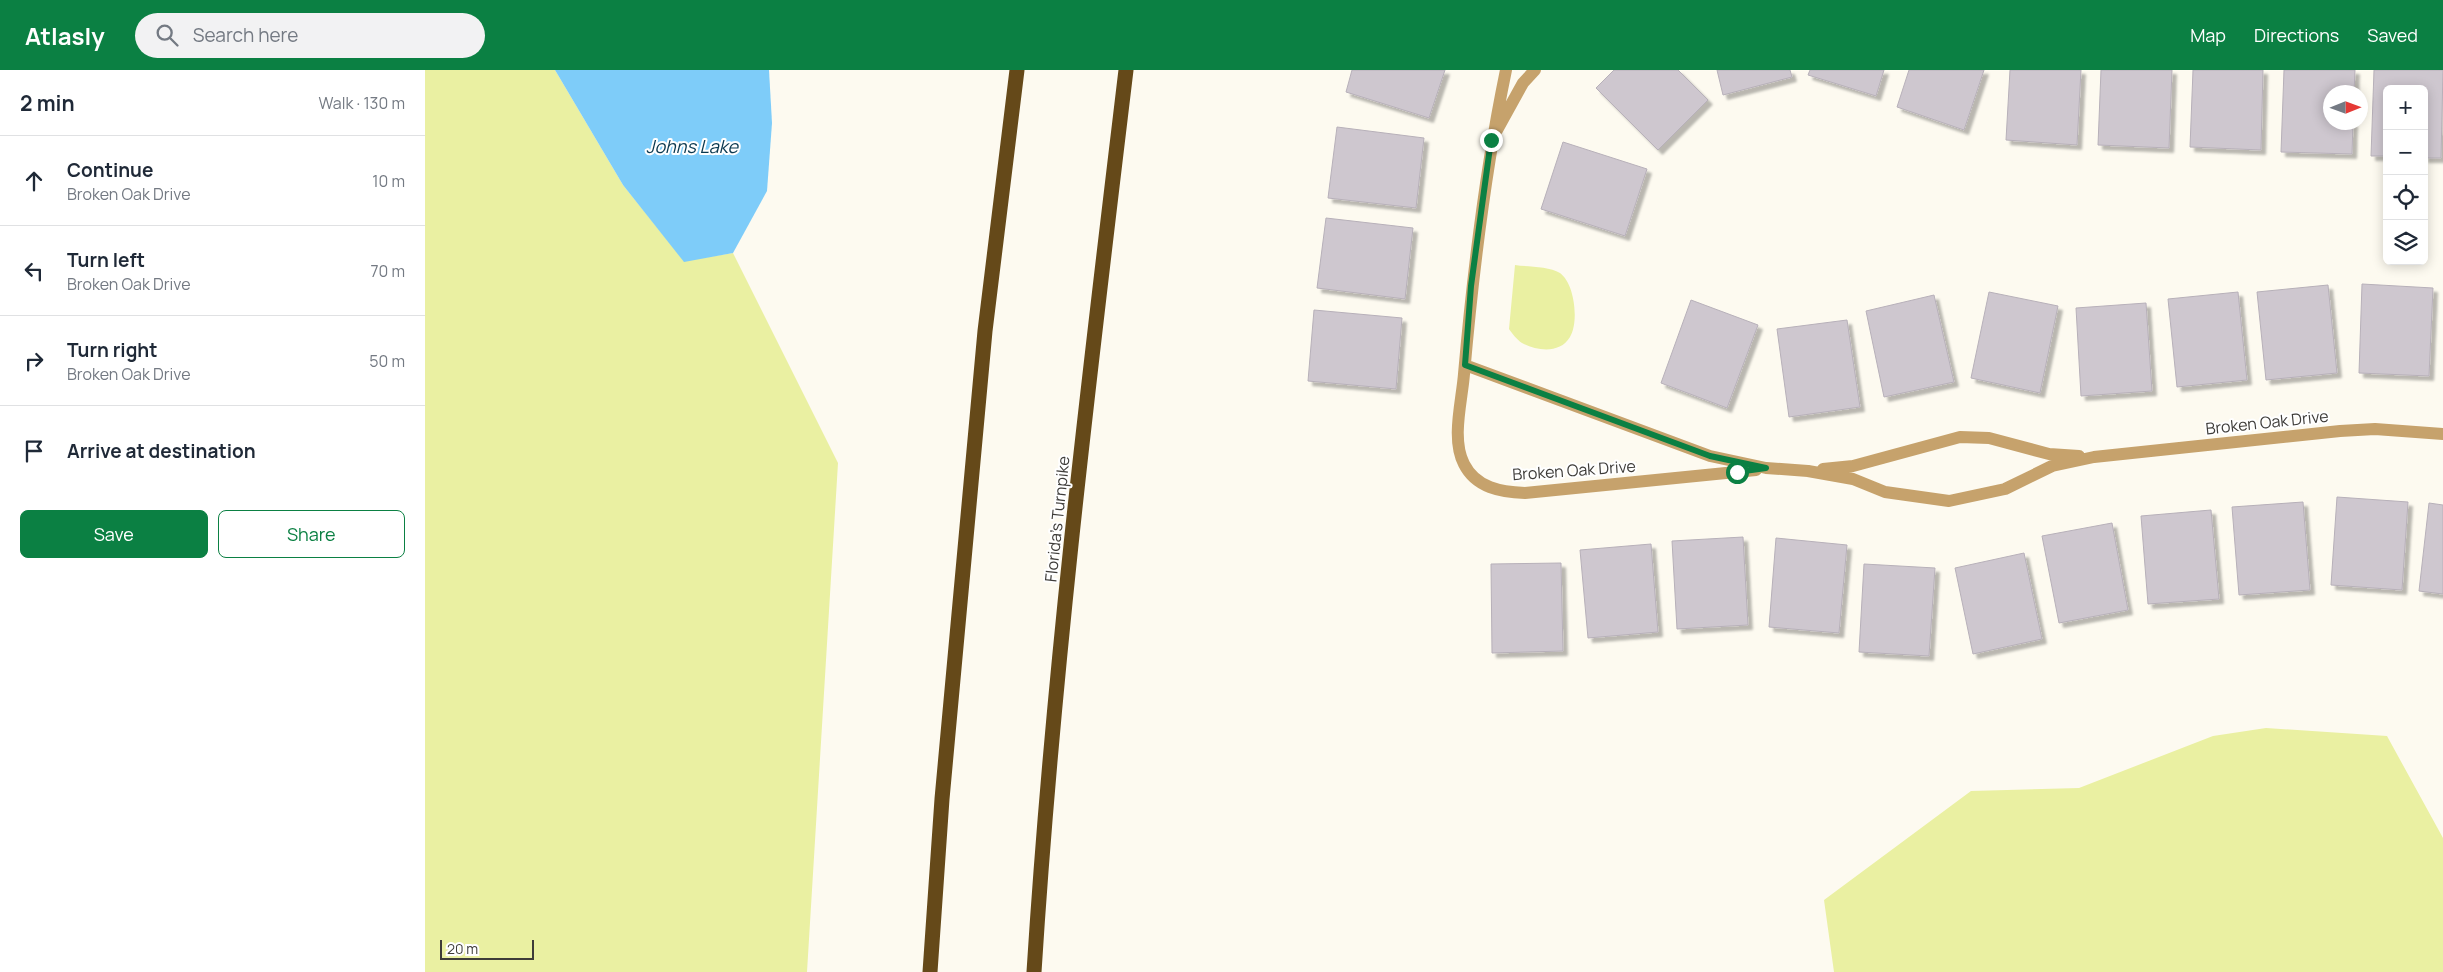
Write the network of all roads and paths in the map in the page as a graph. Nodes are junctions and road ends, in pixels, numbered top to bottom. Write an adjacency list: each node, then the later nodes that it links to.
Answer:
1 (1017, 70): 11 (highway)
2 (1126, 70): 12 (highway, Florida's Turnpike)
3 (1506, 70): 5 (street, Broken Oak Drive)
4 (1535, 70): 5 (street, Broken Oak Drive)
5 (1491, 140): 6 (street, Broken Oak Drive)
6 (1465, 365): 9 (street, Broken Oak Drive); 9 (street, Broken Oak Drive)
7 (2443, 434): 8 (street, Broken Oak Drive)
8 (2094, 456): 10 (street, Broken Oak Drive); 10 (street, Broken Oak Drive)
9 (1766, 468): 10 (street, Broken Oak Drive)
10 (1808, 471)
11 (930, 972)
12 (1034, 972)

